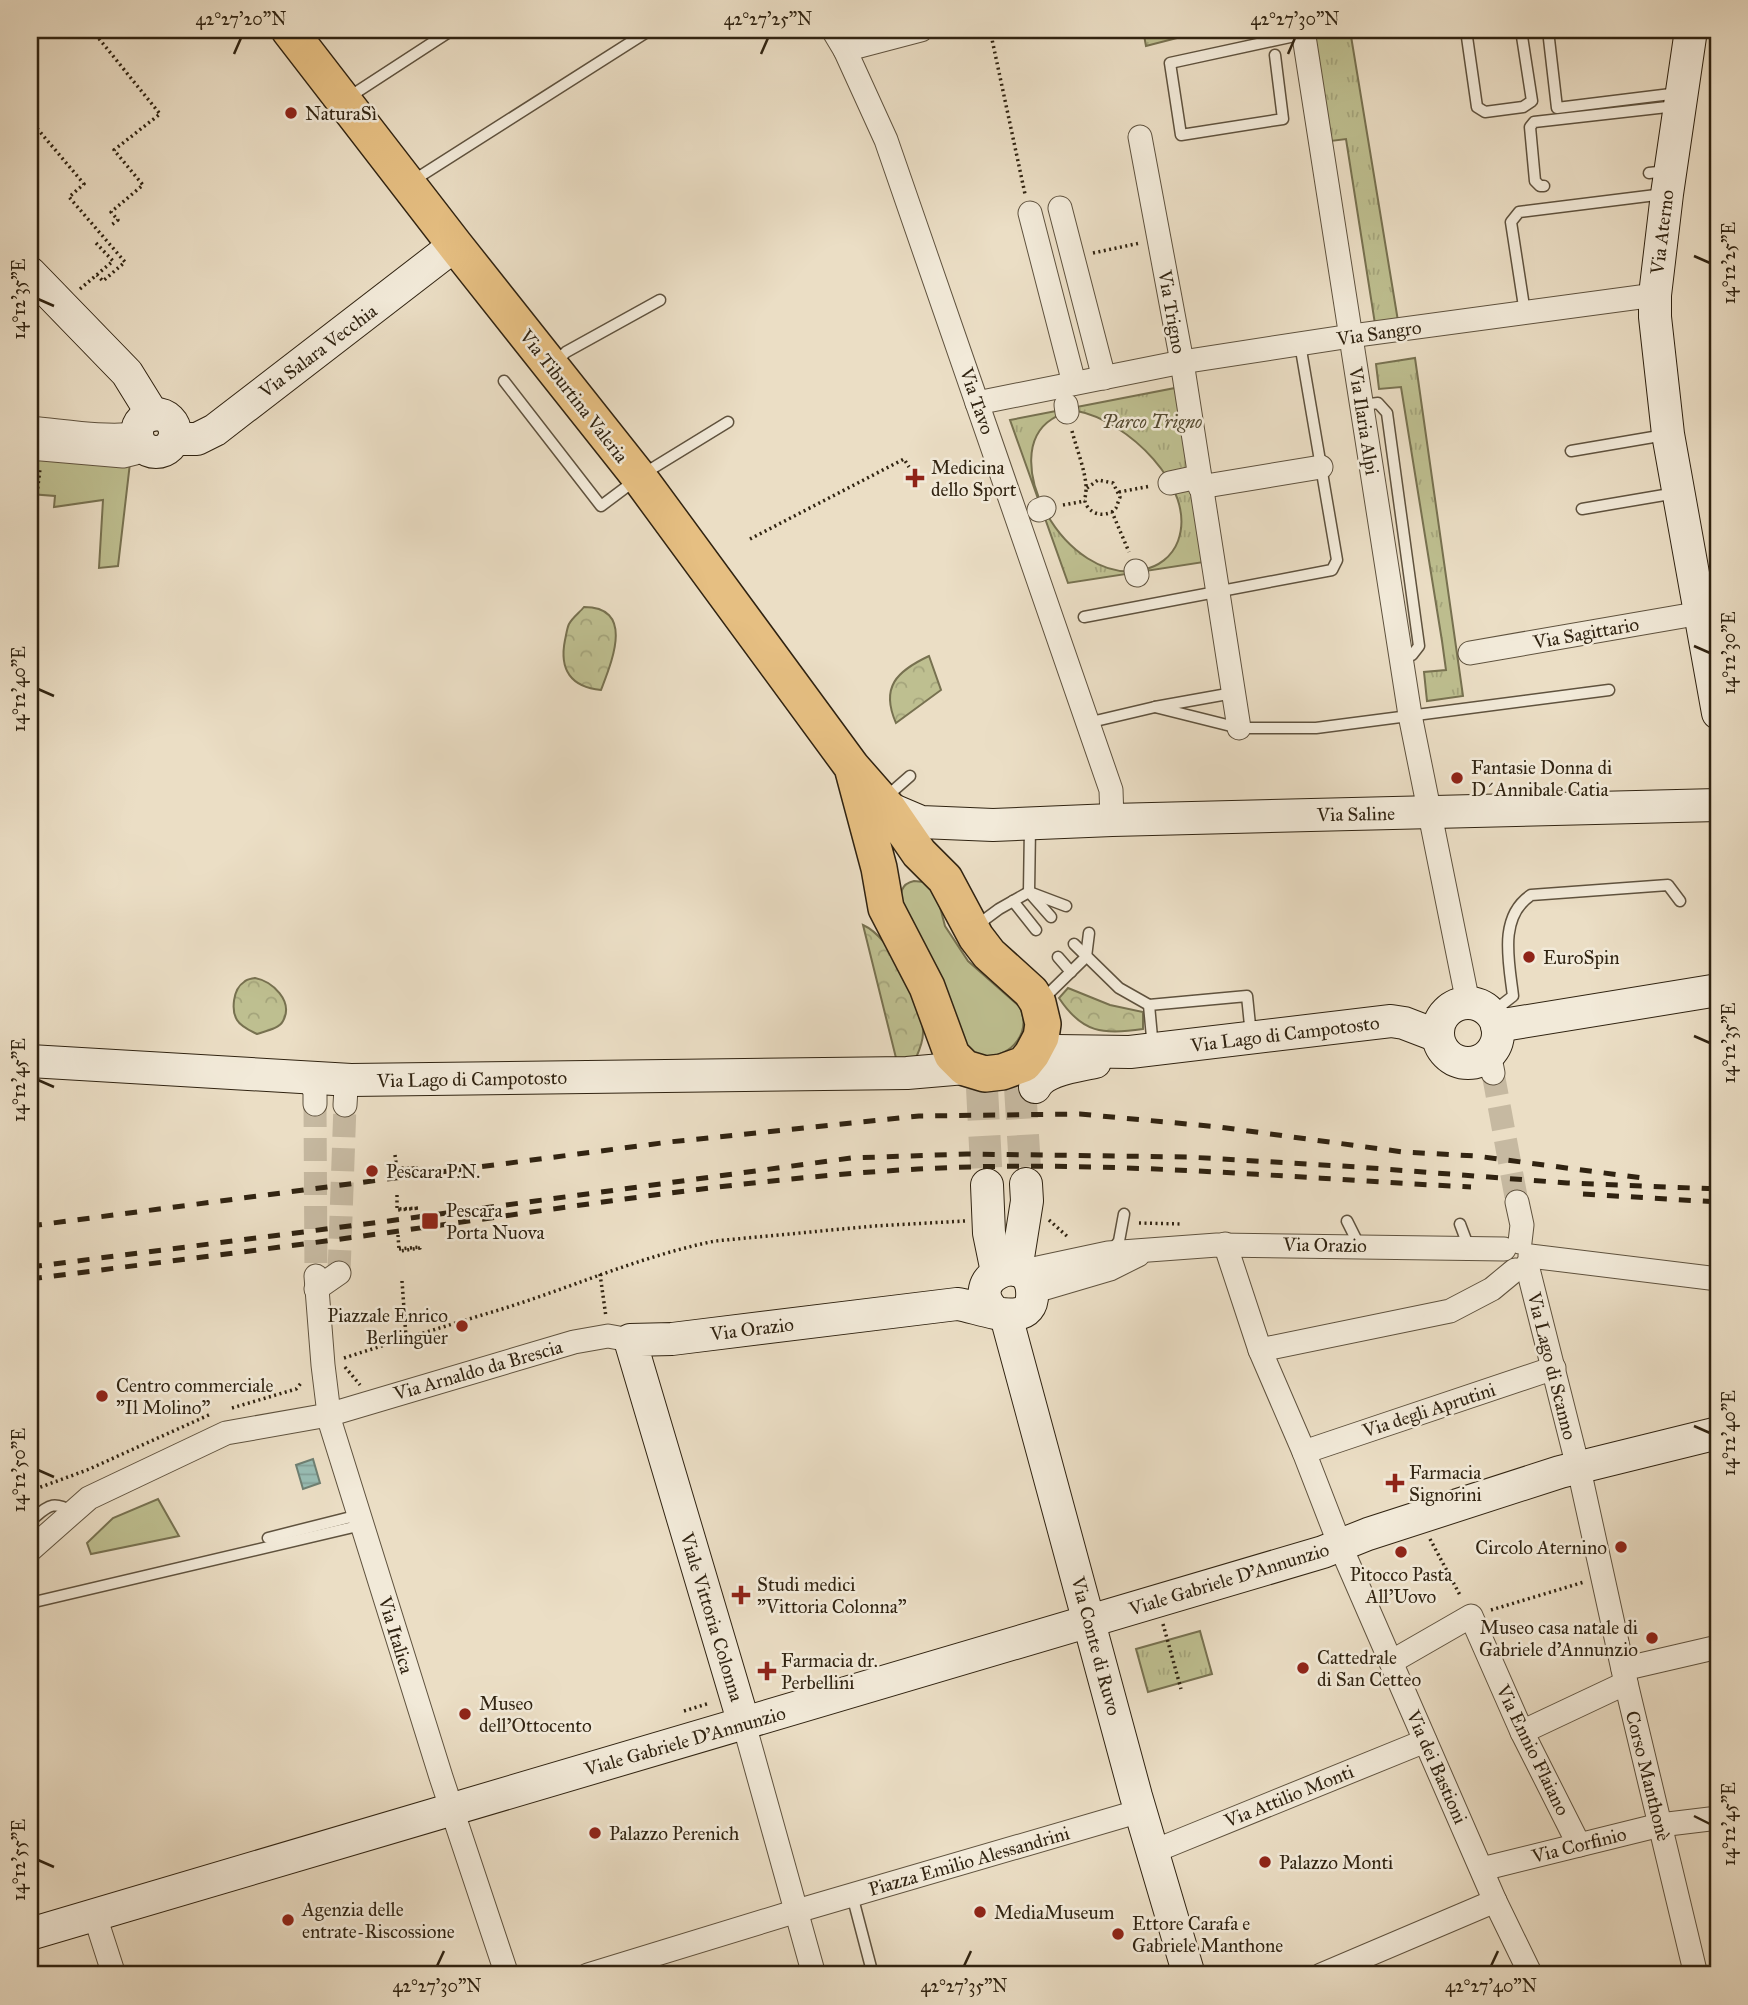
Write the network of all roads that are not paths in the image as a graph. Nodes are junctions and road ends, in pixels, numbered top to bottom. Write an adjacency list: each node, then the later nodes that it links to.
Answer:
1 (289, 30): 14 (main road, Via Tiburtina Valeria)
2 (452, 30): 14 (lane)
3 (648, 30): 17 (lane)
4 (833, 30): 11 (street, Via Tavo)
5 (921, 30): 11 (street)
6 (1473, 30): 7 (lane)
7 (1521, 30)
8 (1691, 30): 13 (street, Via Aterno)
9 (1303, 32): 12 (lane); 26 (street, Via Ilaria Alpi)
10 (1549, 39): 13 (lane)
11 (845, 50): 33 (street, Via Tavo)
12 (1275, 55)
13 (1679, 99): 16 (street, Via Aterno); 18 (lane)
14 (344, 100): 17 (main road, Via Tiburtina Valeria)
15 (1140, 138): 28 (street, Via Trigno)
16 (1662, 179): 23 (street, Via Aterno); 25 (lane)
17 (408, 184): 21 (main road, Via Tiburtina Valeria)
18 (1544, 186)
19 (1060, 208): 30 (street)
20 (1029, 210): 32 (street)
21 (455, 245): 29 (main road, Via Tiburtina Valeria); 36 (street, Via Salara Vecchia)
22 (30, 273): 36 (street)
23 (1655, 295): 25 (street, Via Sangro); 37 (street, Via Aterno)
24 (660, 300): 29 (lane)
25 (1525, 313): 26 (street, Via Sangro)
26 (1351, 336): 27 (street, Via Sangro); 54 (street, Via Ilaria Alpi)
27 (1300, 344): 28 (street, Via Sangro); 40 (lane)
28 (1182, 362): 30 (street, Via Sangro); 43 (street, Via Trigno)
29 (551, 366): 41 (main road, Via Tiburtina Valeria)
30 (1104, 378): 32 (street, Via Sangro)
31 (504, 381): 41 (lane)
32 (1074, 383): 33 (street, Via Sangro)
33 (977, 403): 55 (street, Via Tavo)
34 (728, 422): 41 (lane)
35 (30, 428): 36 (street)
36 (144, 431): 38 (street)
37 (1668, 434): 39 (lane); 44 (street, Via Aterno)
38 (30, 448)
39 (1571, 451)
40 (1321, 467): 43 (street); 46 (lane)
41 (640, 478): 57 (main road, Via Tiburtina Valeria)
42 (1170, 483): 43 (street)
43 (1197, 483): 46 (street, Via Trigno)
44 (1679, 493): 45 (lane); 47 (street, Via Aterno)
45 (1582, 509)
46 (1216, 593): 48 (lane); 51 (street, Via Trigno)
47 (1700, 613): 49 (street, Via Sagittario); 53 (street, Via Aterno)
48 (1084, 617)
49 (1471, 653)
50 (1609, 690): 54 (lane)
51 (1233, 694): 52 (lane); 56 (street, Via Trigno)
52 (1155, 707): 55 (lane); 56 (lane)
53 (1718, 713)
54 (1410, 715): 56 (lane); 61 (street, Via Ilaria Alpi)
55 (1087, 723): 62 (street, Via Tavo)
56 (1239, 728)
57 (852, 767): 59 (main road, Via Tiburtina Valeria); 67 (main road, Via Tiburtina Valeria)
58 (910, 776): 59 (lane)
59 (885, 805): 64 (street, Via Saline); 65 (main road, Via Tiburtina Valeria)
60 (1718, 805): 61 (street, Via Saline)
61 (1430, 812): 62 (street, Via Saline); 83 (street)
62 (1112, 820): 63 (street, Via Saline)
63 (1030, 824): 64 (street, Via Saline); 66 (lane)
64 (993, 825): 65 (street, Via Saline)
65 (919, 853): 67 (main road); 72 (main road, Via Tiburtina Valeria)
66 (1029, 891): 68 (lane); 70 (lane); 71 (lane)
67 (884, 895): 82 (main road, Via Tiburtina Valeria)
68 (1013, 901): 72 (lane); 73 (lane)
69 (1680, 901): 83 (lane)
70 (1066, 906)
71 (1051, 917)
72 (971, 929): 80 (main road, Via Tiburtina Valeria)
73 (1036, 930)
74 (1089, 933): 77 (lane)
75 (1074, 944): 77 (lane)
76 (1058, 957): 78 (lane)
77 (1086, 957): 78 (lane); 81 (lane)
78 (1071, 972): 80 (lane)
79 (1718, 990): 83 (street)
80 (1038, 1003): 89 (main road)
81 (1149, 1006): 85 (lane); 86 (lane)
82 (938, 1021): 88 (street); 90 (main road, Via Tiburtina Valeria)
83 (1484, 1031): 84 (street); 84 (street)
84 (1438, 1036): 85 (street, Via Lago di Campotosto)
85 (1251, 1037): 86 (street, Via Lago di Campotosto)
86 (1142, 1051): 89 (street, Via Lago di Campotosto)
87 (30, 1061): 88 (street, Via Lago di Campotosto)
88 (914, 1073): 90 (street, Via Lago di Campotosto)
89 (1028, 1073): 90 (main road)
90 (974, 1076)
91 (1026, 1184): 105 (street)
92 (987, 1185): 105 (street)
93 (1517, 1202): 102 (street, Via Lago di Scanno)
94 (1124, 1214): 101 (lane)
95 (1347, 1221): 98 (lane)
96 (1460, 1224): 99 (lane)
97 (1225, 1244): 98 (street, Via Orazio); 100 (street, Via Orazio); 107 (street, Via dei Bastioni)
98 (1359, 1245): 99 (street, Via Orazio)
99 (1469, 1248): 102 (street, Via Orazio)
100 (1147, 1250): 101 (street, Via Orazio); 105 (street, Via Orazio)
101 (1108, 1253): 105 (street, Via Orazio)
102 (1519, 1256): 104 (street, Via Orazio); 107 (street); 108 (street, Via Lago di Scanno)
103 (339, 1273): 109 (street, Via Italica)
104 (1718, 1279)
105 (1007, 1289): 106 (street, Via Orazio); 121 (street, Via Conte di Ruvo)
106 (618, 1331): 109 (street, Via Arnaldo da Brescia); 125 (street, Viale Vittoria Colonna)
107 (1260, 1350): 111 (street, Via dei Bastioni)
108 (1554, 1368): 111 (street, Via degli Aprutini); 112 (street, Via Lago di Scanno)
109 (328, 1415): 113 (street, Via Arnaldo da Brescia); 114 (street, Via Italica)
110 (1718, 1433): 112 (street, Viale Gabriele D'Annunzio)
111 (1304, 1452): 117 (street, Via dei Bastioni)
112 (1577, 1468): 117 (street, Viale Gabriele D'Annunzio); 119 (street, Via Lago di Scanno)
113 (74, 1512): 115 (lane); 118 (street, Via Arnaldo da Brescia)
114 (360, 1520): 116 (lane); 120 (lane); 128 (street, Via Italica)
115 (30, 1521)
116 (268, 1538)
117 (1340, 1545): 121 (street, Viale Gabriele D'Annunzio); 123 (street, Via dei Bastioni)
118 (30, 1550)
119 (1603, 1576): 124 (street, Corso Manthonè)
120 (30, 1603)
121 (1089, 1621): 125 (street, Viale Gabriele D'Annunzio); 129 (street, Via Conte di Ruvo)
122 (1718, 1647): 124 (street)
123 (1391, 1662): 126 (street, Via Ennio Flaiano); 127 (street, Via dei Bastioni)
124 (1624, 1676): 126 (street); 131 (street, Corso Manthonè)
125 (744, 1724): 128 (street, Viale Gabriele D'Annunzio); 137 (street, Viale Vittoria Colonna)
126 (1522, 1732): 132 (street, Via Ennio Flaiano)
127 (1425, 1741): 133 (street, Via Attilio Monti); 134 (street, Via dei Bastioni)
128 (451, 1808): 138 (street, Viale Gabriele D'Annunzio); 141 (street, Via Italica)
129 (1140, 1811): 133 (street, Via Conte di Ruvo); 135 (street, Piazza Emilio Alessandrini)
130 (1718, 1818): 131 (street, Via Corfinio)
131 (1660, 1825): 132 (street, Via Corfinio); 148 (street, Corso Manthonè)
132 (1579, 1844): 134 (street, Via Corfinio)
133 (1152, 1852): 145 (street, Via Conte di Ruvo)
134 (1482, 1869): 136 (street, Via dei Bastioni)
135 (852, 1895): 137 (street, Piazza Emilio Alessandrini); 144 (lane)
136 (1495, 1901): 146 (street); 147 (street, Via dei Bastioni)
137 (797, 1911): 142 (street, Piazza Emilio Alessandrini); 143 (street, Viale Vittoria Colonna)
138 (95, 1916): 139 (street, Viale Gabriele D'Annunzio); 140 (street)
139 (30, 1934)
140 (114, 1975)
141 (507, 1975)
142 (588, 1975)
143 (814, 1975)
144 (873, 1975)
145 (1189, 1975)
146 (1321, 1975)
147 (1531, 1975)
148 (1696, 1975)

